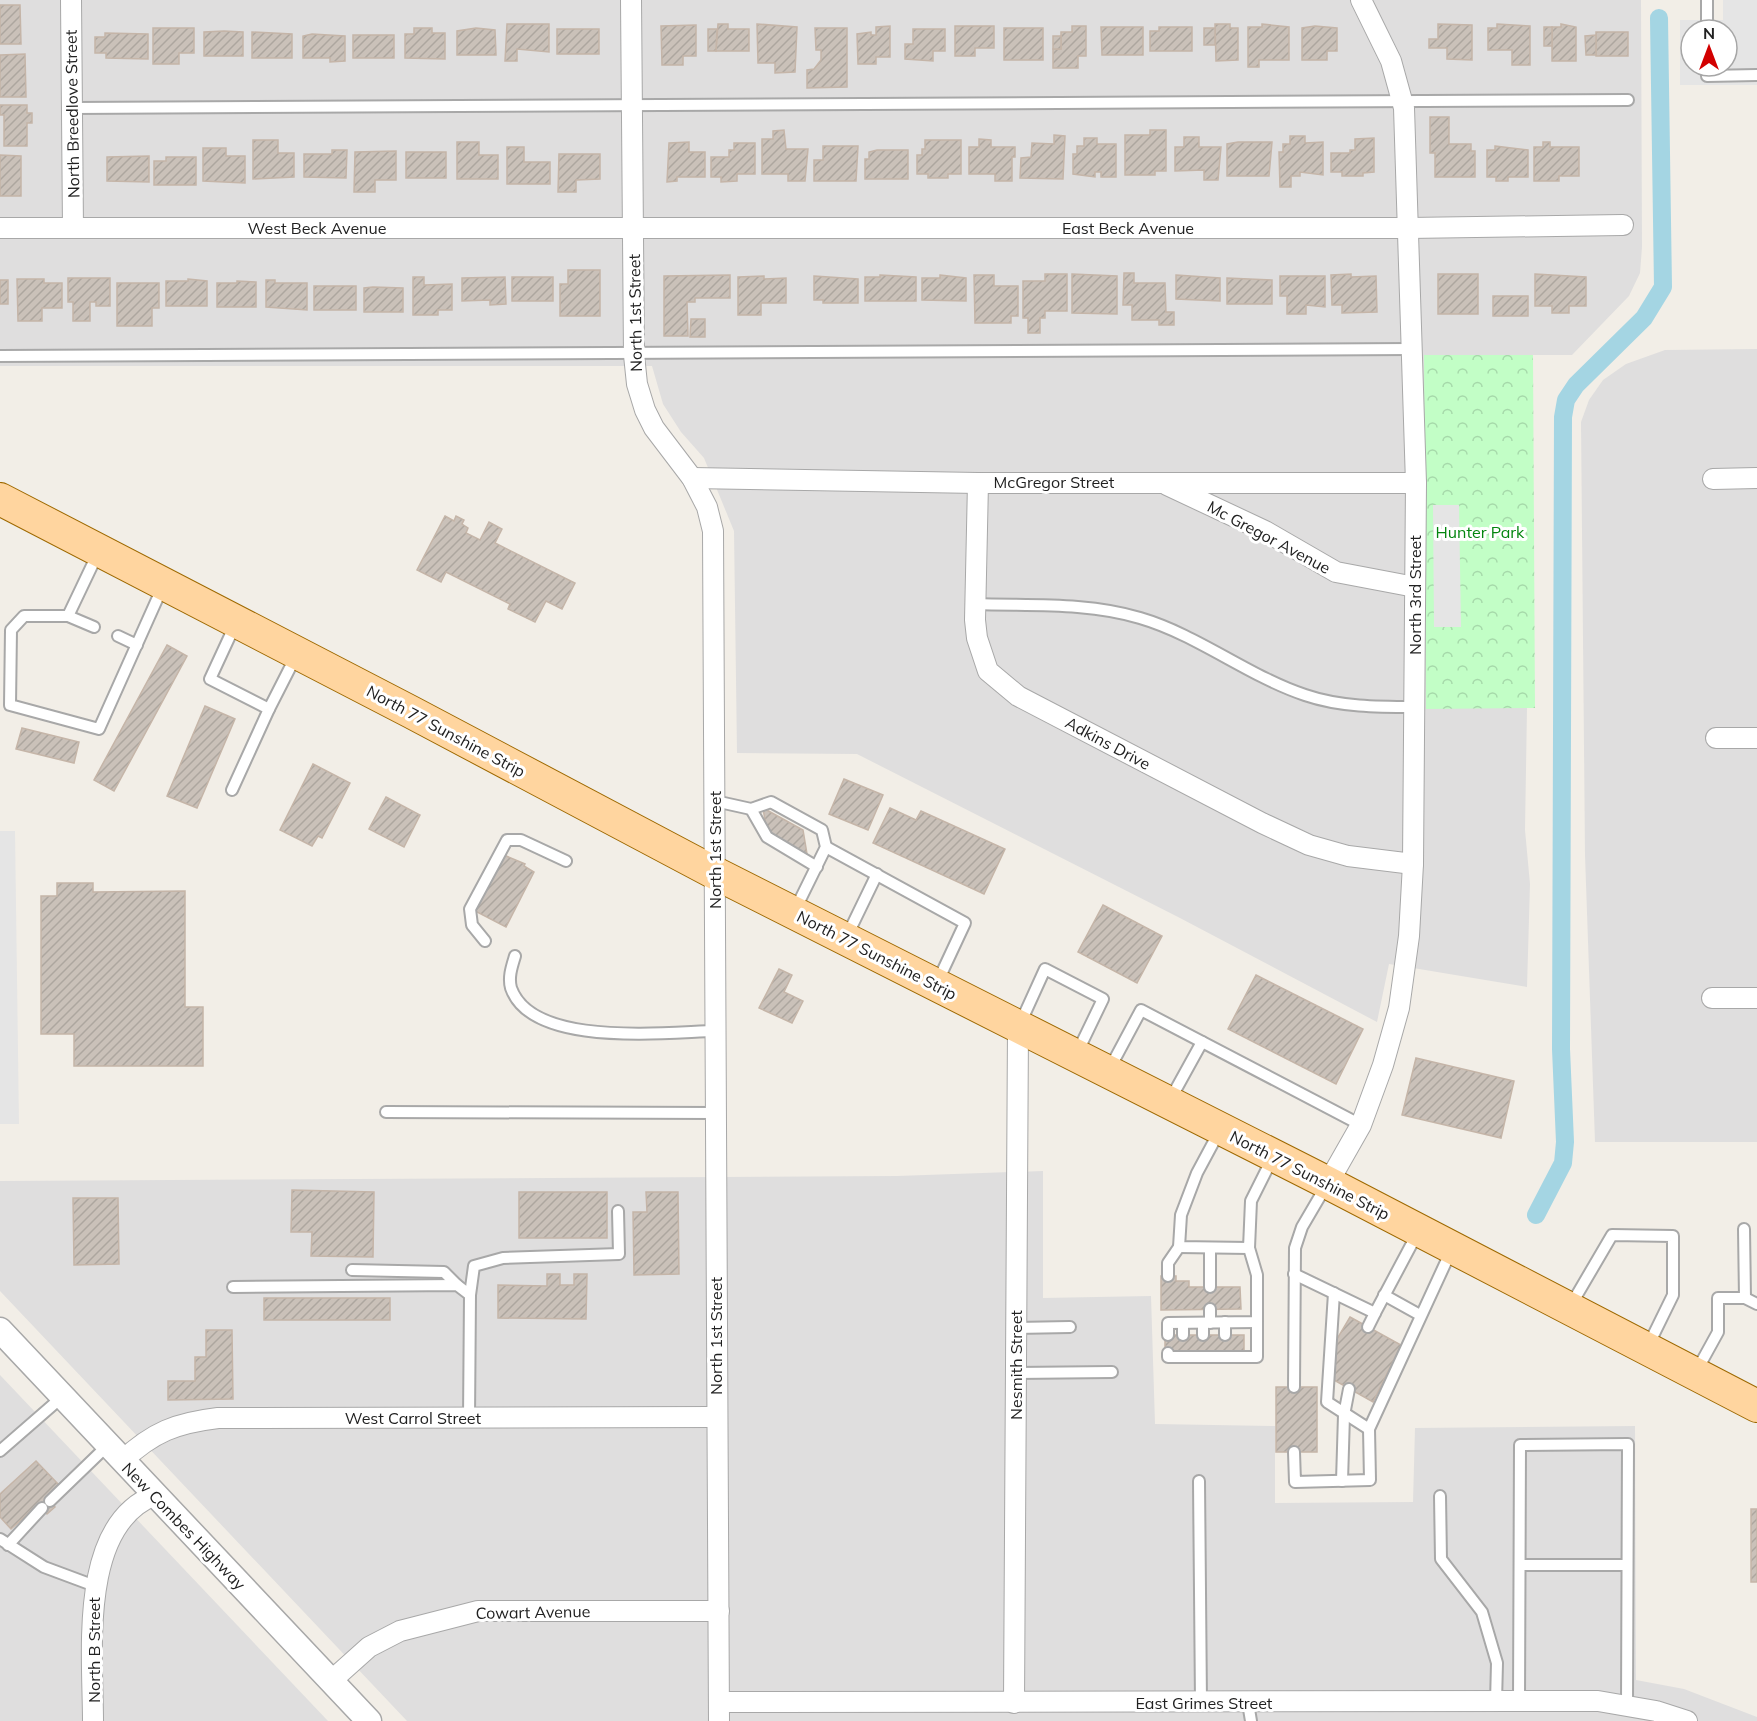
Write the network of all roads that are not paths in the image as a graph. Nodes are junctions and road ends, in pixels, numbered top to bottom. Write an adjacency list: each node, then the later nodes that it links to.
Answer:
1 (71, 0): 11 (street, North Breedlove Street)
2 (631, 0): 10 (street, North 1st Street)
3 (1361, 0): 9 (street, North 3rd Street)
4 (1707, 0): 5 (lane)
5 (1707, 18)
6 (1739, 75): 7 (lane)
7 (1757, 75)
8 (1628, 100): 9 (lane)
9 (1403, 101): 10 (lane); 15 (street, North 3rd Street)
10 (632, 104): 11 (lane); 16 (street, North 1st Street)
11 (72, 108): 14 (street, North Breedlove Street)
12 (1623, 225): 15 (street, East Beck Avenue)
13 (0, 228): 14 (street, West Beck Avenue)
14 (73, 228): 16 (street, West Beck Avenue)
15 (1409, 228): 16 (street, East Beck Avenue); 17 (street, North 3rd Street)
16 (633, 229): 18 (street, North 1st Street)
17 (1412, 349): 18 (lane); 25 (street, North 3rd Street)
18 (634, 355): 19 (lane); 20 (street, North 1st Street)
19 (0, 356)
20 (692, 478): 23 (street, McGregor Street); 42 (street, North 1st Street)
21 (1713, 478): 22 (street)
22 (1757, 478)
23 (978, 483): 24 (street, McGregor Street); 30 (street, Adkins Drive)
24 (1162, 483): 25 (street, McGregor Street); 29 (street, Mc Gregor Avenue)
25 (1416, 483): 29 (street, North 3rd Street)
26 (0, 499): 27 (main road, North 77 Sunshine Strip)
27 (99, 550): 28 (main road, North 77 Sunshine Strip); 31 (lane)
28 (164, 584): 32 (main road, North 77 Sunshine Strip); 35 (lane)
29 (1415, 587): 37 (street, North 3rd Street)
30 (976, 604): 37 (lane); 46 (street, Adkins Drive)
31 (68, 616): 33 (lane); 35 (lane)
32 (237, 622): 36 (main road, North 77 Sunshine Strip); 38 (lane)
33 (94, 627)
34 (118, 636): 35 (lane)
35 (137, 645)
36 (298, 653): 38 (lane); 48 (main road, North 77 Sunshine Strip)
37 (1414, 707): 46 (street, North 3rd Street)
38 (270, 709): 41 (lane)
39 (1716, 738): 40 (street)
40 (1757, 738)
41 (232, 790)
42 (715, 801): 43 (lane); 48 (street, North 1st Street)
43 (751, 809): 44 (lane); 47 (lane)
44 (826, 847): 47 (lane); 49 (lane)
45 (566, 861): 52 (lane)
46 (1413, 864): 65 (street, North 3rd Street)
47 (817, 867): 50 (lane)
48 (716, 873): 50 (main road, North 77 Sunshine Strip); 58 (street, North 1st Street)
49 (877, 874): 51 (lane); 54 (lane)
50 (794, 913): 51 (main road, North 77 Sunshine Strip)
51 (846, 939): 54 (main road, North 77 Sunshine Strip)
52 (485, 941)
53 (515, 956): 58 (lane)
54 (936, 985): 57 (main road, North 77 Sunshine Strip)
55 (1712, 998): 56 (street)
56 (1757, 998)
57 (1018, 1027): 60 (main road, North 77 Sunshine Strip); 60 (lane); 99 (street, Nesmith Street)
58 (716, 1031): 64 (street, North 1st Street)
59 (1202, 1042): 61 (lane); 62 (lane); 65 (lane)
60 (1075, 1056): 61 (main road, North 77 Sunshine Strip)
61 (1108, 1072): 62 (main road, North 77 Sunshine Strip)
62 (1169, 1103): 66 (main road, North 77 Sunshine Strip)
63 (386, 1112): 64 (lane)
64 (716, 1113): 115 (street, North 1st Street)
65 (1361, 1125): 68 (street, North 3rd Street)
66 (1220, 1129): 67 (main road, North 77 Sunshine Strip); 72 (lane)
67 (1274, 1156): 68 (main road, North 77 Sunshine Strip); 74 (lane)
68 (1328, 1183): 71 (main road, North 77 Sunshine Strip); 77 (lane)
69 (618, 1211): 83 (lane)
70 (1744, 1228): 85 (lane)
71 (1419, 1231): 75 (main road, North 77 Sunshine Strip); 84 (lane)
72 (1179, 1247): 73 (lane); 78 (lane)
73 (1210, 1248): 74 (lane); 81 (lane)
74 (1249, 1248): 93 (lane)
75 (1452, 1248): 87 (main road, North 77 Sunshine Strip); 91 (lane)
76 (352, 1270): 79 (lane)
77 (1294, 1274): 82 (lane); 110 (lane)
78 (1168, 1276)
79 (457, 1285): 80 (lane); 83 (lane)
80 (233, 1287)
81 (1210, 1287)
82 (1334, 1293): 90 (lane); 114 (lane)
83 (470, 1295): 116 (lane)
84 (1384, 1295): 90 (lane); 91 (lane)
85 (1745, 1298): 86 (lane); 109 (lane)
86 (1757, 1304)
87 (1569, 1308): 105 (main road, North 77 Sunshine Strip); 105 (lane)
88 (1210, 1309): 96 (lane)
89 (1168, 1310): 94 (lane)
90 (1375, 1312): 98 (lane)
91 (1420, 1315): 117 (lane)
92 (1225, 1322): 93 (lane); 96 (lane); 103 (lane)
93 (1257, 1322): 106 (lane)
94 (1168, 1323): 95 (lane); 100 (lane)
95 (1183, 1323): 96 (lane); 101 (lane)
96 (1207, 1323): 102 (lane)
97 (1070, 1327): 99 (lane)
98 (1368, 1327)
99 (1016, 1328): 108 (street, Nesmith Street)
100 (1168, 1335)
101 (1183, 1335)
102 (1203, 1335)
103 (1225, 1335)
104 (2, 1339): 112 (street, New Combes Highway)
105 (1646, 1349): 109 (main road, North 77 Sunshine Strip)
106 (1168, 1353)
107 (1112, 1372): 108 (lane)
108 (1016, 1373): 133 (street, Nesmith Street)
109 (1695, 1374): 113 (main road, North 77 Sunshine Strip)
110 (1294, 1387)
111 (1349, 1389): 114 (lane)
112 (62, 1397): 118 (lane); 120 (street, New Combes Highway)
113 (1757, 1406)
114 (1344, 1415): 117 (lane); 122 (lane)
115 (716, 1417): 116 (street, West Carrol Street); 129 (street, North 1st Street)
116 (469, 1418): 120 (street, West Carrol Street)
117 (1370, 1430): 122 (lane)
118 (0, 1451)
119 (1294, 1452): 122 (lane)
120 (115, 1453): 123 (street, New Combes Highway); 125 (lane)
121 (1199, 1481): 134 (lane)
122 (1342, 1481)
123 (155, 1495): 128 (street, North B Street); 130 (street, New Combes Highway)
124 (1440, 1496): 131 (lane)
125 (4, 1542): 128 (lane)
126 (1520, 1565): 127 (lane); 127 (lane); 132 (lane)
127 (1627, 1565): 135 (lane)
128 (95, 1586): 140 (street, North B Street)
129 (719, 1611): 130 (street, Cowart Avenue); 136 (street, North 1st Street)
130 (331, 1681): 141 (street, New Combes Highway)
131 (1496, 1702): 132 (street, East Grimes Street); 139 (street, East Grimes Street)
132 (1520, 1702): 135 (street, East Grimes Street)
133 (1014, 1703): 136 (street, East Grimes Street); 137 (street, East Grimes Street)
134 (1201, 1703): 137 (street, East Grimes Street); 138 (street, East Grimes Street)
135 (1627, 1706): 142 (street, East Grimes Street)
136 (719, 1712)
137 (1120, 1712)
138 (1249, 1712): 139 (street, East Grimes Street)
139 (1392, 1712)
140 (93, 1721)
141 (369, 1721)
142 (1687, 1721)

